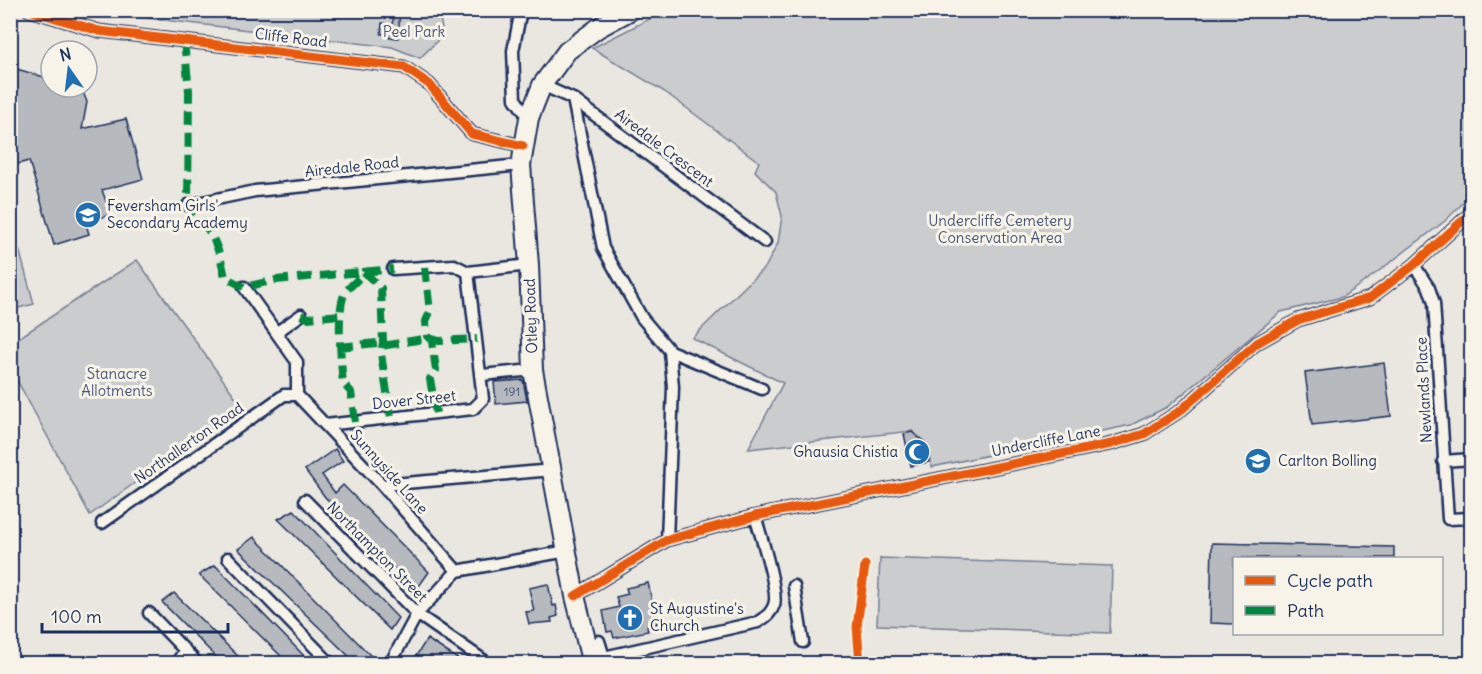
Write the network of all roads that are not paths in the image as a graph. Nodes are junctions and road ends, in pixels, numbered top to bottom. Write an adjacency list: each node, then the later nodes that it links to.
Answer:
1 (28, 10): 7 (street, Cliffe Road)
2 (521, 10): 6 (street)
3 (631, 10): 4 (main road, Otley Road)
4 (542, 85): 5 (street, Airedale Crescent); 6 (main road, Otley Road)
5 (573, 99): 11 (street, Airedale Crescent); 19 (street)
6 (529, 118): 7 (main road, Otley Road)
7 (524, 146): 8 (main road, Otley Road)
8 (520, 165): 9 (street, Airedale Road); 13 (main road, Otley Road)
9 (188, 205)
10 (1472, 213): 12 (street, Undercliffe Lane)
11 (765, 242)
12 (1414, 265): 26 (street, Newlands Place); 30 (street, Undercliffe Lane)
13 (530, 266): 15 (street); 20 (main road, Otley Road)
14 (393, 269): 15 (street)
15 (468, 272): 21 (street, Dover Street)
16 (244, 286): 18 (street)
17 (301, 315): 18 (street)
18 (277, 332): 23 (street)
19 (670, 351): 22 (street); 33 (street)
20 (533, 370): 21 (street); 27 (main road, Otley Road)
21 (482, 375): 24 (street, Dover Street)
22 (762, 389)
23 (297, 395): 24 (street, Sunnyside Lane); 32 (street, Northallerton Road)
24 (325, 425): 28 (street, Sunnyside Lane)
25 (1472, 459): 26 (street)
26 (1443, 461): 31 (street, Newlands Place)
27 (553, 470): 28 (street); 34 (main road, Otley Road)
28 (382, 485): 36 (street, Sunnyside Lane)
29 (305, 500): 42 (street, Northampton Street)
30 (756, 516): 33 (street, Undercliffe Lane); 40 (street)
31 (1472, 518)
32 (102, 523)
33 (667, 540): 38 (street, Undercliffe Lane)
34 (567, 551): 36 (street); 38 (main road, Otley Road)
35 (228, 558): 48 (street)
36 (457, 571): 42 (street)
37 (794, 586): 39 (street)
38 (575, 596): 51 (main road, Otley Road)
39 (796, 599): 40 (street); 44 (street)
40 (776, 603): 43 (street)
41 (149, 614): 45 (street)
42 (417, 614): 49 (street); 50 (street, Northampton Street)
43 (599, 641)
44 (803, 642)
45 (185, 650): 46 (street); 47 (street)
46 (176, 663)
47 (198, 663)
48 (331, 663)
49 (390, 663)
50 (489, 663)
51 (592, 663)

